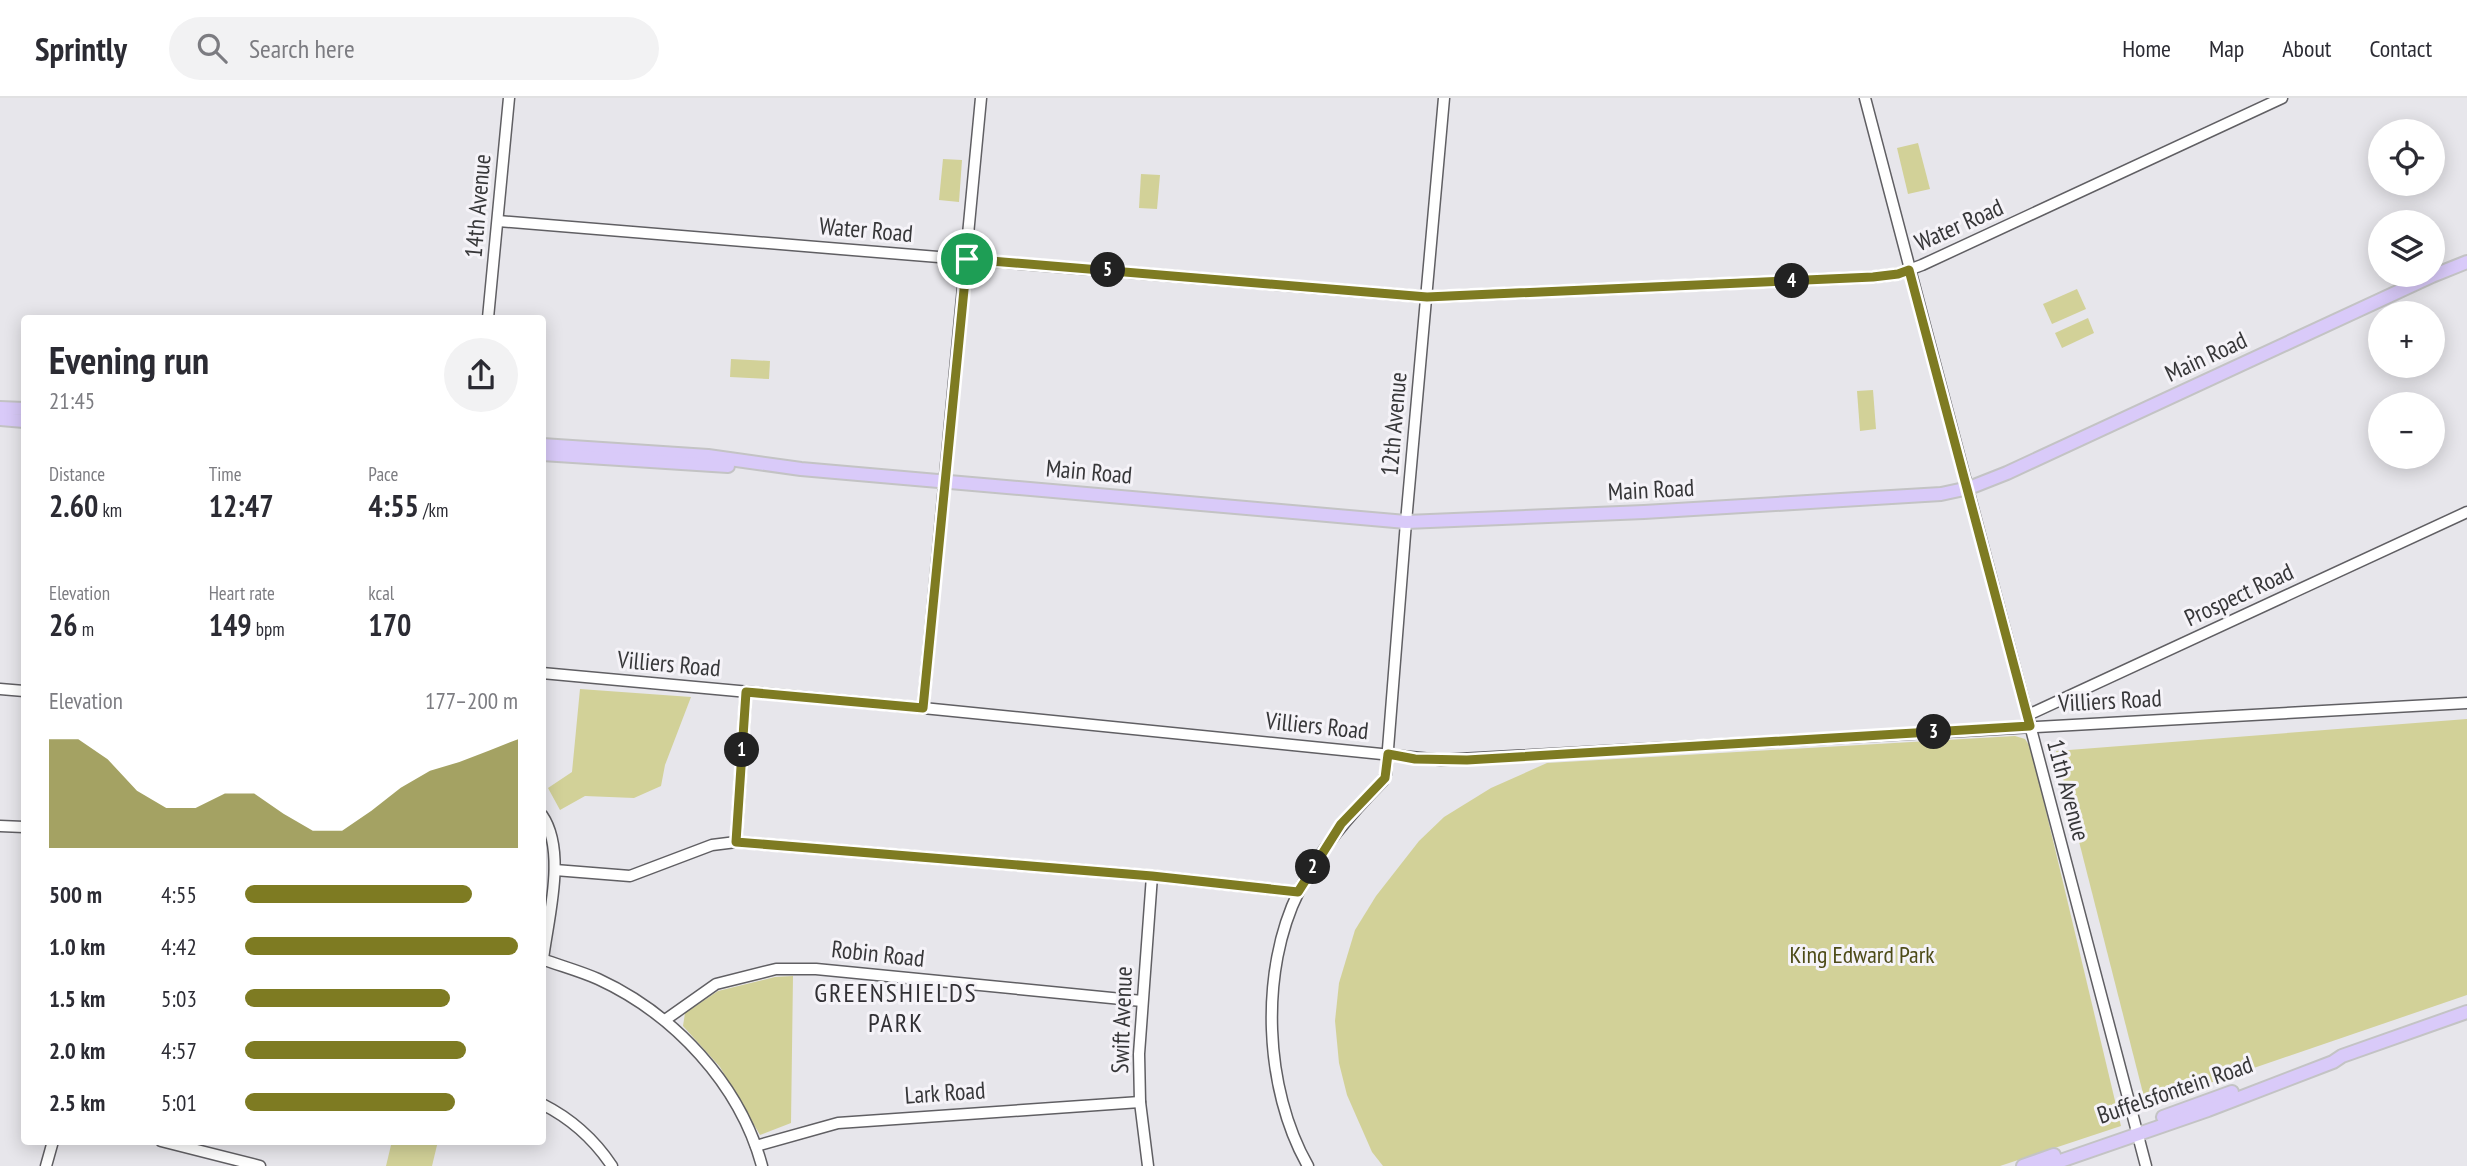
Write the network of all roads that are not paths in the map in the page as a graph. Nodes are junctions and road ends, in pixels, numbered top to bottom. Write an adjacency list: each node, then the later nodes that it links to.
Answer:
1 (509, 98): 6 (street, 14th Avenue)
2 (981, 98): 8 (street)
3 (1444, 98): 11 (street, 12th Avenue)
4 (1865, 98): 10 (street, 11th Avenue)
5 (2282, 98): 10 (street, Water Road)
6 (498, 221): 8 (street, Water Road); 12 (street, 14th Avenue)
7 (2467, 256): 9 (main road, Main Road)
8 (967, 259): 11 (street, Water Road); 20 (street)
9 (2461, 263): 21 (main road, Main Road)
10 (1909, 270): 11 (street, Water Road); 21 (street, 11th Avenue)
11 (1427, 297): 23 (street, 12th Avenue)
12 (488, 315)
13 (0, 408): 14 (main road)
14 (21, 409)
15 (0, 419): 16 (main road)
16 (21, 421)
17 (546, 445): 19 (main road, Main Road)
18 (546, 454): 19 (main road, Main Road)
19 (802, 469): 20 (main road, Main Road)
20 (944, 480): 23 (main road, Main Road); 29 (street)
21 (1969, 488): 23 (main road, Main Road); 30 (street, 11th Avenue)
22 (2467, 512): 30 (street, Prospect Road)
23 (1406, 522): 32 (street, 12th Avenue)
24 (546, 673): 27 (street, Villiers Road)
25 (0, 689): 26 (street)
26 (21, 691)
27 (746, 692): 29 (street, Villiers Road); 36 (street)
28 (2467, 703): 31 (street, Villiers Road)
29 (923, 708): 32 (street, Villiers Road)
30 (2028, 715): 31 (street, 11th Avenue)
31 (2030, 726): 32 (street, Villiers Road); 47 (street, 11th Avenue)
32 (1388, 754): 39 (street, 12th Avenue)
33 (546, 823): 37 (street)
34 (0, 826): 35 (street)
35 (21, 828)
36 (736, 842): 37 (street); 38 (street)
37 (555, 870): 40 (street)
38 (1152, 876): 39 (street); 42 (street, Swift Avenue)
39 (1298, 892): 56 (street, 12th Avenue)
40 (546, 937)
41 (546, 960): 44 (street)
42 (1142, 1001): 44 (street, Robin Road); 45 (street, Swift Avenue)
43 (2467, 1012): 47 (main road, Buffelsfontein Road)
44 (665, 1020): 50 (street)
45 (1140, 1101): 50 (street, Lark Road); 55 (street, Swift Avenue)
46 (546, 1106): 53 (street)
47 (2136, 1130): 57 (main road, Buffelsfontein Road); 58 (main road, Buffelsfontein Road); 59 (street, 11th Avenue)
48 (52, 1145): 51 (street)
49 (192, 1145): 52 (street)
50 (756, 1146): 54 (street)
51 (46, 1166)
52 (260, 1166)
53 (612, 1166)
54 (762, 1166)
55 (1148, 1166)
56 (1308, 1166)
57 (2023, 1166)
58 (2046, 1166)
59 (2146, 1166)

